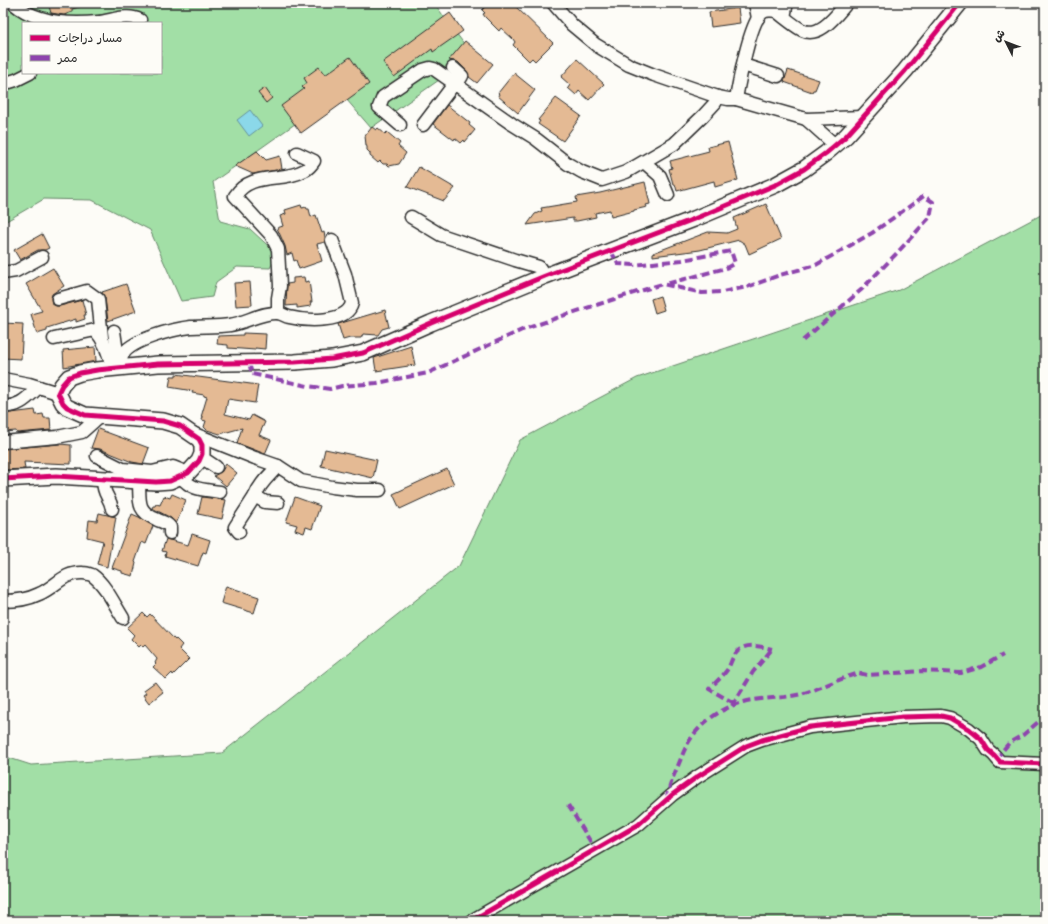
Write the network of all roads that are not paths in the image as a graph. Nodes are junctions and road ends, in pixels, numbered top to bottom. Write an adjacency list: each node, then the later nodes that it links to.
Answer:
1 (13, 3): 9 (street)
2 (553, 3): 18 (street)
3 (755, 3): 8 (street)
4 (787, 3): 7 (street)
5 (847, 3): 7 (street)
6 (960, 3): 20 (street)
7 (784, 17): 8 (street)
8 (758, 18): 12 (street)
9 (55, 22)
10 (99, 22): 11 (street)
11 (139, 22)
12 (743, 65): 15 (street); 19 (street)
13 (453, 68): 17 (street)
14 (28, 74): 16 (street)
15 (778, 76)
16 (3, 84)
17 (455, 85): 22 (street); 23 (street); 26 (street)
18 (718, 97): 19 (street); 26 (street)
19 (736, 98): 21 (street)
20 (863, 117): 21 (street); 24 (street)
21 (806, 119): 24 (street)
22 (400, 125)
23 (423, 125)
24 (835, 145): 32 (street)
25 (297, 153): 34 (street)
26 (644, 162): 27 (street)
27 (668, 196)
28 (411, 217): 32 (street)
29 (332, 240): 34 (street)
30 (42, 258): 31 (street)
31 (3, 273)
32 (545, 276): 38 (street)
33 (58, 299): 36 (street)
34 (278, 313): 38 (street)
35 (114, 331): 38 (street)
36 (102, 338): 37 (street); 38 (street)
37 (54, 339)
38 (118, 366): 41 (street)
39 (3, 379): 40 (street)
40 (39, 387): 41 (street); 42 (street)
41 (58, 393): 43 (street)
42 (3, 406)
43 (100, 416): 44 (street); 45 (street)
44 (186, 430): 47 (street); 48 (street)
45 (3, 442)
46 (97, 456): 50 (street)
47 (201, 457): 49 (street); 50 (street)
48 (278, 466): 54 (street); 56 (street)
49 (216, 467)
50 (184, 475): 53 (street); 55 (street)
51 (3, 479): 52 (street)
52 (103, 480): 53 (street); 58 (street)
53 (139, 482): 60 (street)
54 (380, 490)
55 (220, 492)
56 (255, 496): 57 (street); 59 (street)
57 (278, 504)
58 (112, 509)
59 (239, 532)
60 (170, 533)
61 (3, 601): 62 (street)
62 (123, 618)
63 (1045, 764): 64 (street)
64 (471, 921)

